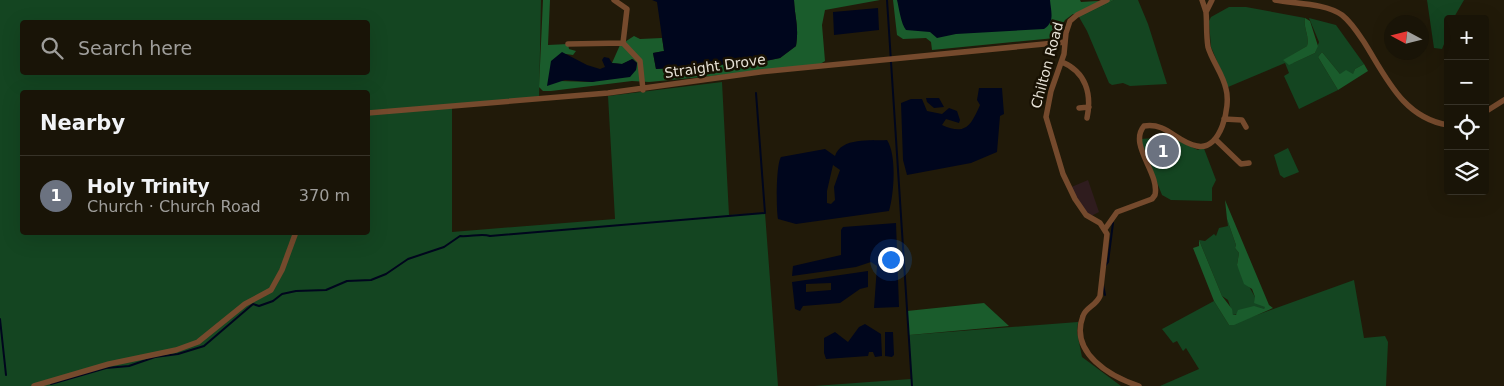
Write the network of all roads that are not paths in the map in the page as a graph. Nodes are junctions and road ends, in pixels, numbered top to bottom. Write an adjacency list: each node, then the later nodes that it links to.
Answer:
1 (614, 0): 8 (street)
2 (1107, 0): 7 (street, Chilton Road)
3 (1202, 0): 6 (street)
4 (1212, 0): 6 (street)
5 (1275, 0): 19 (street)
6 (1206, 12): 18 (street)
7 (1065, 42): 10 (street, Chilton Road); 11 (street, Straight Drove)
8 (623, 43): 9 (street); 11 (street)
9 (568, 44)
10 (1062, 62): 14 (street); 23 (street, Chilton Road)
11 (643, 90): 16 (street, Straight Drove)
12 (1504, 100): 15 (street)
13 (1079, 108): 14 (street)
14 (1089, 108): 17 (street)
15 (1489, 109)
16 (370, 113)
17 (1088, 118)
18 (1224, 119): 20 (street); 21 (street)
19 (1444, 124)
20 (1246, 127)
21 (1215, 139): 22 (street); 23 (street)
22 (1248, 163)
23 (1105, 229): 26 (street)
24 (295, 235): 25 (street)
25 (34, 386)
26 (1140, 386)

